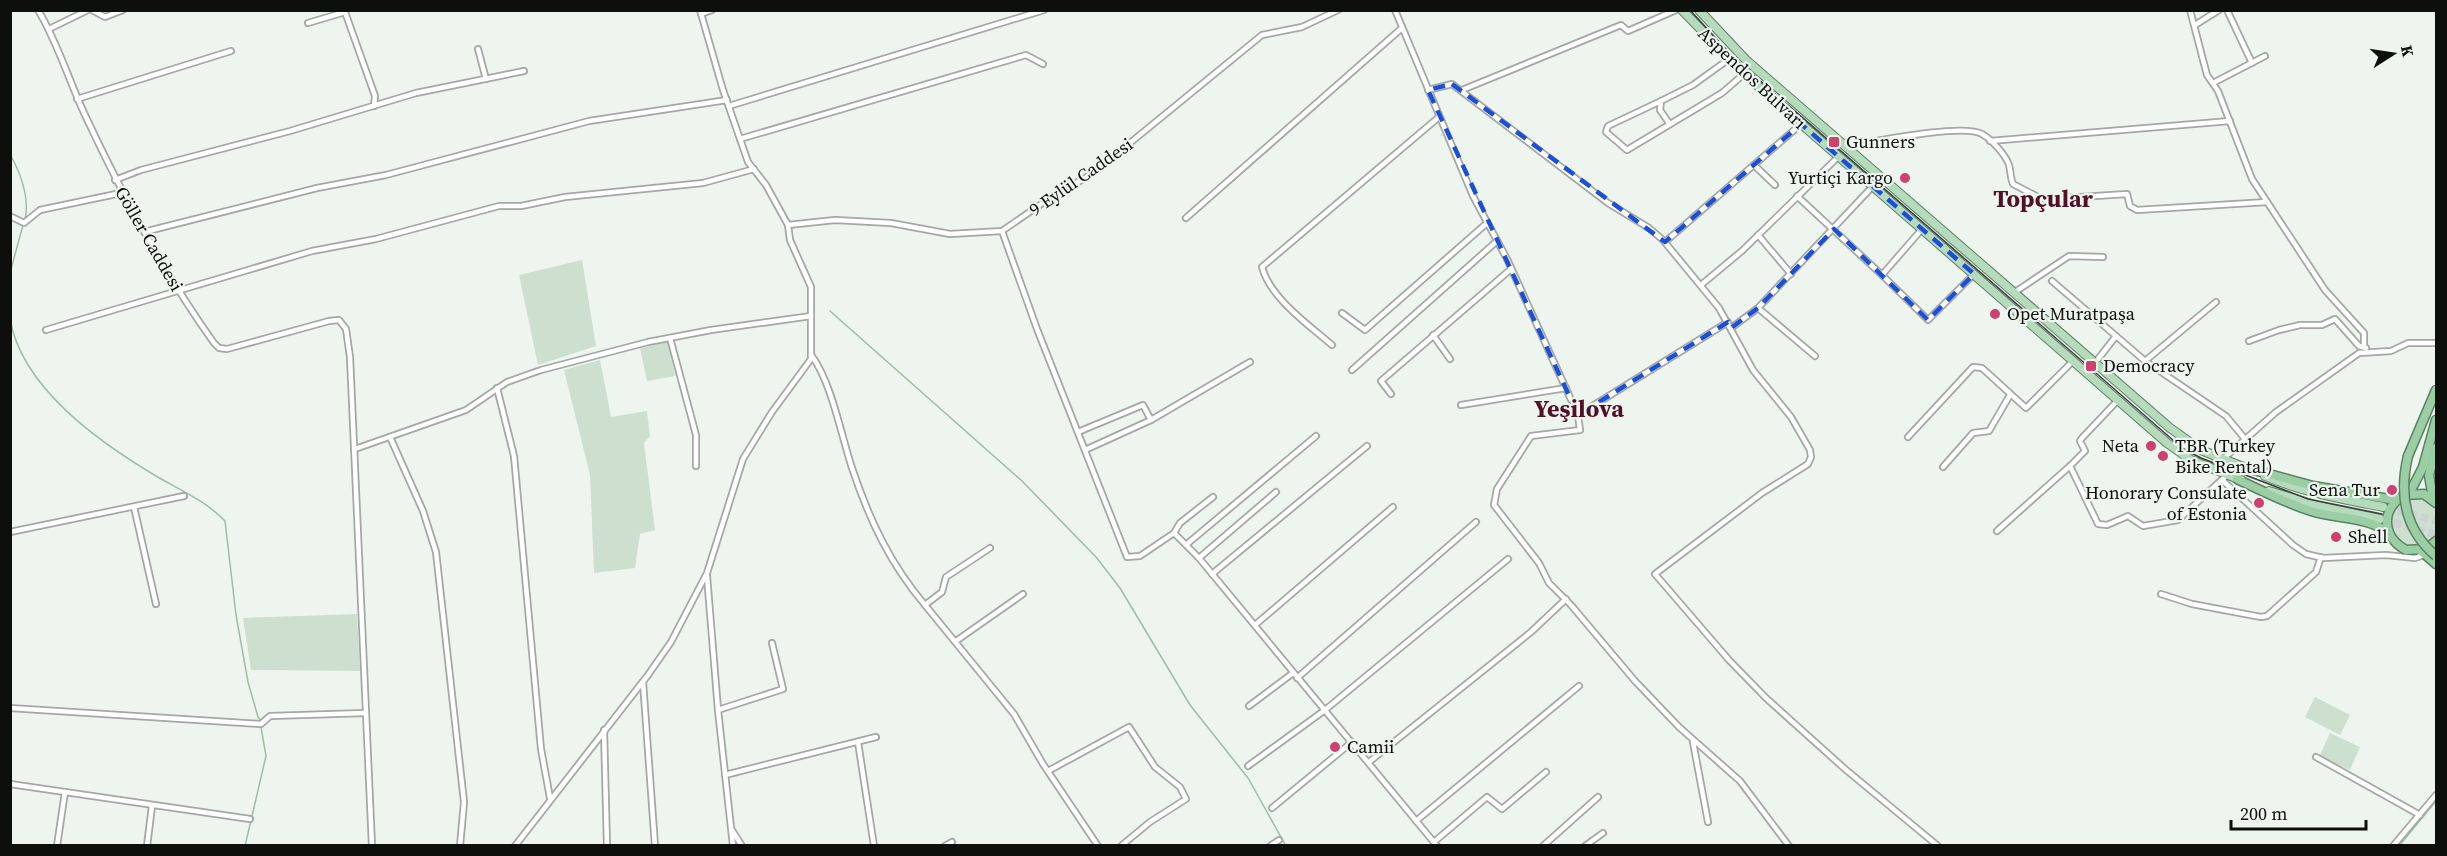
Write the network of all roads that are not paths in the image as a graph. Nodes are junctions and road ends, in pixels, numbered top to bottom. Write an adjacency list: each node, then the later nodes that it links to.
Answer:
1 (38, 10): 18 (street, Göller Caddesi)
2 (90, 10): 3 (street); 18 (street)
3 (123, 10)
4 (712, 10): 14 (street)
5 (1044, 10): 33 (street)
6 (1338, 10): 57 (street, 9 Eylül Caddesi)
7 (1395, 10): 17 (street)
8 (1676, 10): 30 (street)
9 (1682, 10): 22 (main road, Aspendos Bulvarı)
10 (1700, 10): 41 (main road, Aspendos Bulvarı)
11 (2190, 10): 16 (street)
12 (2219, 10): 16 (street)
13 (2227, 10): 23 (street)
14 (701, 12): 33 (street)
15 (308, 23): 34 (street)
16 (2194, 25): 28 (street)
17 (1402, 28): 29 (street); 52 (street)
18 (49, 29): 31 (street, Göller Caddesi)
19 (478, 49): 27 (street)
20 (231, 51): 31 (street)
21 (2265, 56): 23 (street)
22 (1729, 59): 26 (main road, Aspendos Bulvarı); 32 (street)
23 (2252, 63): 28 (street)
24 (1043, 64): 39 (street)
25 (524, 71): 27 (street)
26 (1744, 74): 37 (street); 38 (main road, Aspendos Bulvarı)
27 (486, 79): 34 (street)
28 (2213, 83): 36 (street)
29 (1428, 90): 30 (street); 35 (street)
30 (1462, 90): 61 (street)
31 (77, 99): 45 (street, Göller Caddesi)
32 (1661, 101): 37 (street); 37 (street)
33 (728, 103): 39 (street); 58 (street)
34 (374, 106): 45 (street)
35 (1439, 117): 53 (street); 82 (street)
36 (2230, 121): 40 (street); 50 (street)
37 (1669, 123)
38 (1801, 124): 42 (main road, Aspendos Bulvarı); 43 (street)
39 (740, 139): 44 (street)
40 (1990, 141): 41 (street); 50 (street)
41 (1848, 146): 70 (main road, Aspendos Bulvarı)
42 (1839, 156): 47 (main road, Aspendos Bulvarı); 49 (street)
43 (1754, 165): 46 (street); 61 (street)
44 (754, 169): 54 (street); 69 (street)
45 (115, 180): 48 (street, Göller Caddesi)
46 (1774, 185)
47 (1873, 186): 55 (street); 56 (main road, Aspendos Bulvarı)
48 (121, 193): 51 (street); 58 (street, Göller Caddesi)
49 (1797, 196): 55 (street); 59 (street)
50 (2267, 202): 83 (street)
51 (10, 216)
52 (1186, 218)
53 (1487, 223): 60 (street); 73 (street)
54 (788, 225): 57 (street); 74 (street)
55 (1834, 229): 64 (street); 65 (street)
56 (1922, 229): 65 (street); 66 (main road, Aspendos Bulvarı)
57 (1002, 231): 102 (street)
58 (144, 232): 69 (street, Göller Caddesi)
59 (1758, 235): 64 (street); 68 (street)
60 (1497, 241): 63 (street); 91 (street)
61 (1665, 242): 68 (street)
62 (2103, 257): 70 (street)
63 (1512, 269): 77 (street); 93 (street)
64 (1791, 274): 72 (street)
65 (1881, 274): 66 (street)
66 (1974, 274): 87 (main road, Aspendos Bulvarı)
67 (2052, 281): 78 (street)
68 (1701, 285): 75 (street)
69 (179, 291): 76 (street); 109 (street, Göller Caddesi)
70 (2014, 292): 90 (main road, Aspendos Bulvarı)
71 (2216, 302): 88 (street)
72 (1758, 308): 75 (street); 85 (street)
73 (1342, 314)
74 (811, 316): 79 (street); 84 (street)
75 (1730, 325): 99 (street); 205 (street)
76 (46, 330)
77 (1433, 335): 86 (street); 95 (street)
78 (2115, 336): 88 (street); 90 (street)
79 (670, 338): 92 (street); 112 (street)
80 (2249, 341): 83 (street)
81 (2436, 344): 83 (street)
82 (1332, 345)
83 (2366, 349): 106 (street)
84 (811, 355): 142 (street); 148 (street)
85 (1815, 356)
86 (1450, 359)
87 (2073, 361): 96 (street); 97 (main road, Aspendos Bulvarı)
88 (2145, 361): 106 (street)
89 (1250, 362): 100 (street)
90 (2096, 363): 111 (main road, Aspendos Bulvarı)
91 (1352, 370)
92 (497, 388): 104 (street); 176 (street)
93 (1566, 388): 98 (street); 99 (street)
94 (2436, 390): 137 (highway, bridge)
95 (1391, 394)
96 (2010, 395): 105 (street); 114 (street)
97 (2118, 400): 113 (street); 116 (main road, Aspendos Bulvarı)
98 (1461, 405)
99 (1578, 415): 146 (street)
100 (1151, 420): 102 (street); 110 (street)
101 (2436, 420): 119 (highway)
102 (1078, 432): 110 (street)
103 (1316, 436): 134 (street)
104 (390, 437): 109 (street); 191 (street)
105 (1908, 437)
106 (2245, 439): 111 (street)
107 (1367, 446): 143 (street)
108 (2436, 448): 123 (highway)
109 (355, 449): 160 (street)
110 (1085, 450): 132 (street)
111 (2223, 459): 115 (main road, Aspendos Bulvarı)
112 (696, 466)
113 (2070, 466): 116 (street); 130 (street)
114 (1943, 467)
115 (2243, 467): 122 (highway); 126 (main road, Aspendos Bulvarı)
116 (2225, 478): 117 (main road, Aspendos Bulvarı); 138 (street)
117 (2238, 479): 127 (main road, Aspendos Bulvarı); 131 (highway)
118 (1276, 492): 139 (street)
119 (2409, 494): 122 (highway); 123 (highway)
120 (184, 496): 124 (street)
121 (1213, 497): 132 (street)
122 (2395, 500): 131 (highway)
123 (2435, 501)
124 (134, 507): 129 (street); 147 (street)
125 (1393, 507): 149 (street)
126 (2383, 507)
127 (2380, 519)
128 (1476, 522): 153 (street)
129 (10, 531)
130 (1997, 531)
131 (2388, 532): 136 (highway)
132 (1174, 533): 134 (street)
133 (2436, 541): 136 (highway)
134 (1187, 544): 139 (street)
135 (990, 548): 148 (street)
136 (2422, 552): 138 (street); 141 (highway)
137 (2436, 556)
138 (2321, 557): 145 (street)
139 (1199, 558): 143 (street)
140 (1508, 559): 159 (street)
141 (2436, 564)
142 (707, 573): 154 (street); 158 (street)
143 (1212, 574): 149 (street)
144 (1023, 594): 150 (street)
145 (2161, 594)
146 (1566, 599): 163 (street); 167 (street)
147 (156, 604)
148 (925, 605): 150 (street)
149 (1255, 625): 152 (street)
150 (956, 641): 169 (street)
151 (772, 643): 158 (street)
152 (1293, 673): 153 (street); 156 (street)
153 (1297, 678): 159 (street)
154 (643, 682): 161 (street); 194 (street)
155 (1579, 686): 181 (street)
156 (1249, 706)
157 (10, 708): 160 (street)
158 (718, 710): 171 (street)
159 (1325, 710): 165 (street); 168 (street)
160 (366, 714): 190 (street)
161 (604, 730): 176 (street); 193 (street)
162 (876, 737): 164 (street)
163 (1692, 740): 182 (street); 204 (street)
164 (858, 742): 171 (street); 197 (street)
165 (1352, 742): 167 (street); 178 (street)
166 (2316, 757): 179 (street)
167 (1369, 762): 181 (street)
168 (1248, 766)
169 (1048, 771): 199 (street); 200 (street)
170 (1546, 772): 187 (street)
171 (724, 775): 183 (street)
172 (10, 784): 173 (street)
173 (65, 792): 177 (street); 188 (street)
174 (2436, 795): 179 (street)
175 (1598, 797): 202 (street)
176 (550, 798): 192 (street)
177 (152, 806): 180 (street); 189 (street)
178 (1272, 808)
179 (2420, 815): 206 (street)
180 (250, 819)
181 (1416, 821): 187 (street)
182 (1708, 822)
183 (730, 827): 195 (street); 196 (street)
184 (1603, 833): 203 (street)
185 (1279, 840): 201 (street)
186 (952, 842): 198 (street)
187 (1436, 844)
188 (57, 846)
189 (147, 846)
190 (372, 846)
191 (460, 846)
192 (515, 846)
193 (607, 846)
194 (655, 846)
195 (733, 846)
196 (742, 846)
197 (874, 846)
198 (945, 846)
199 (1098, 846)
200 (1121, 846)
201 (1270, 846)
202 (1543, 846)
203 (1585, 846)
204 (1789, 846)
205 (1938, 846)
206 (2393, 846)

